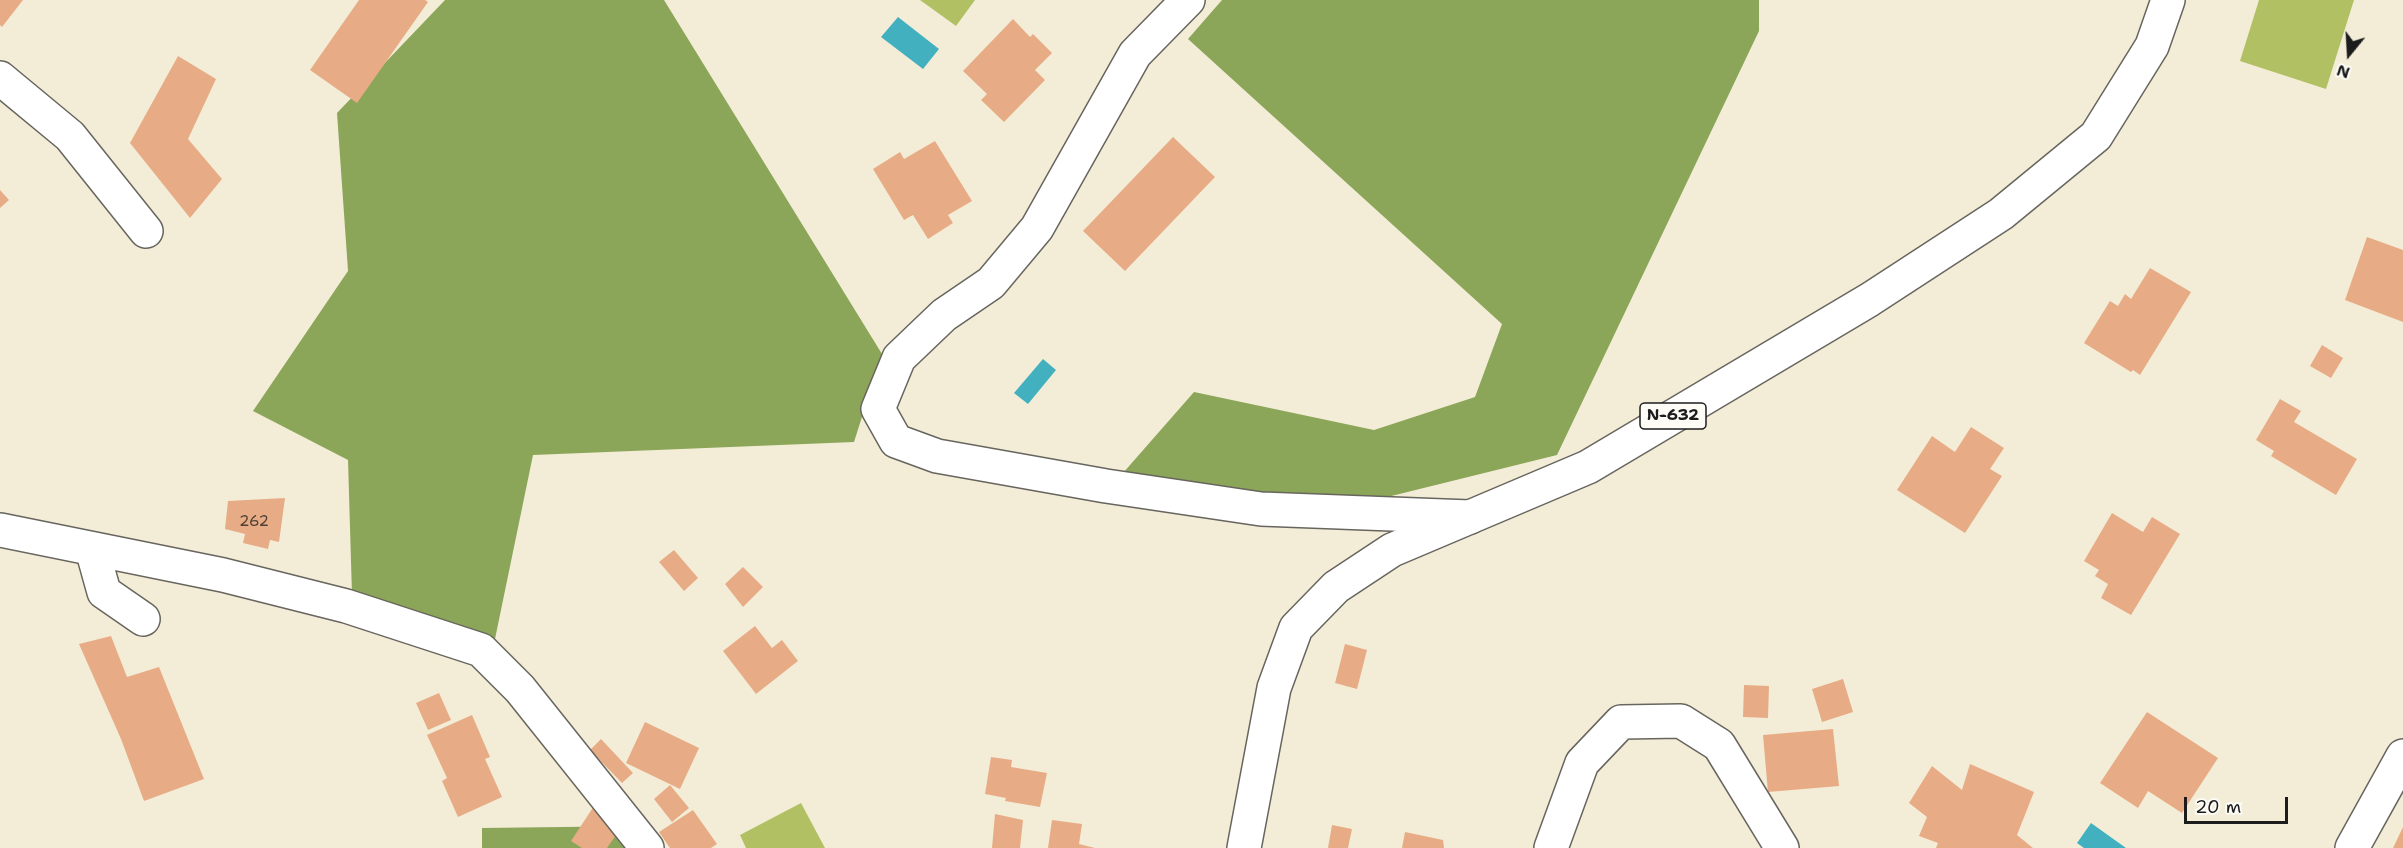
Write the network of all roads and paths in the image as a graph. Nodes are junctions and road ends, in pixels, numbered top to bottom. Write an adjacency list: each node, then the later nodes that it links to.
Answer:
1 (1188, 0): 5 (main road)
2 (2168, 0): 5 (main road, N-632)
3 (0, 78): 4 (main road)
4 (146, 231)
5 (1470, 517): 11 (main road, N-632)
6 (0, 530): 7 (main road)
7 (92, 549): 8 (main road); 10 (main road)
8 (143, 619)
9 (2403, 756): 14 (main road)
10 (647, 848)
11 (1244, 848)
12 (1551, 848): 13 (main road)
13 (1782, 848)
14 (2352, 848)

